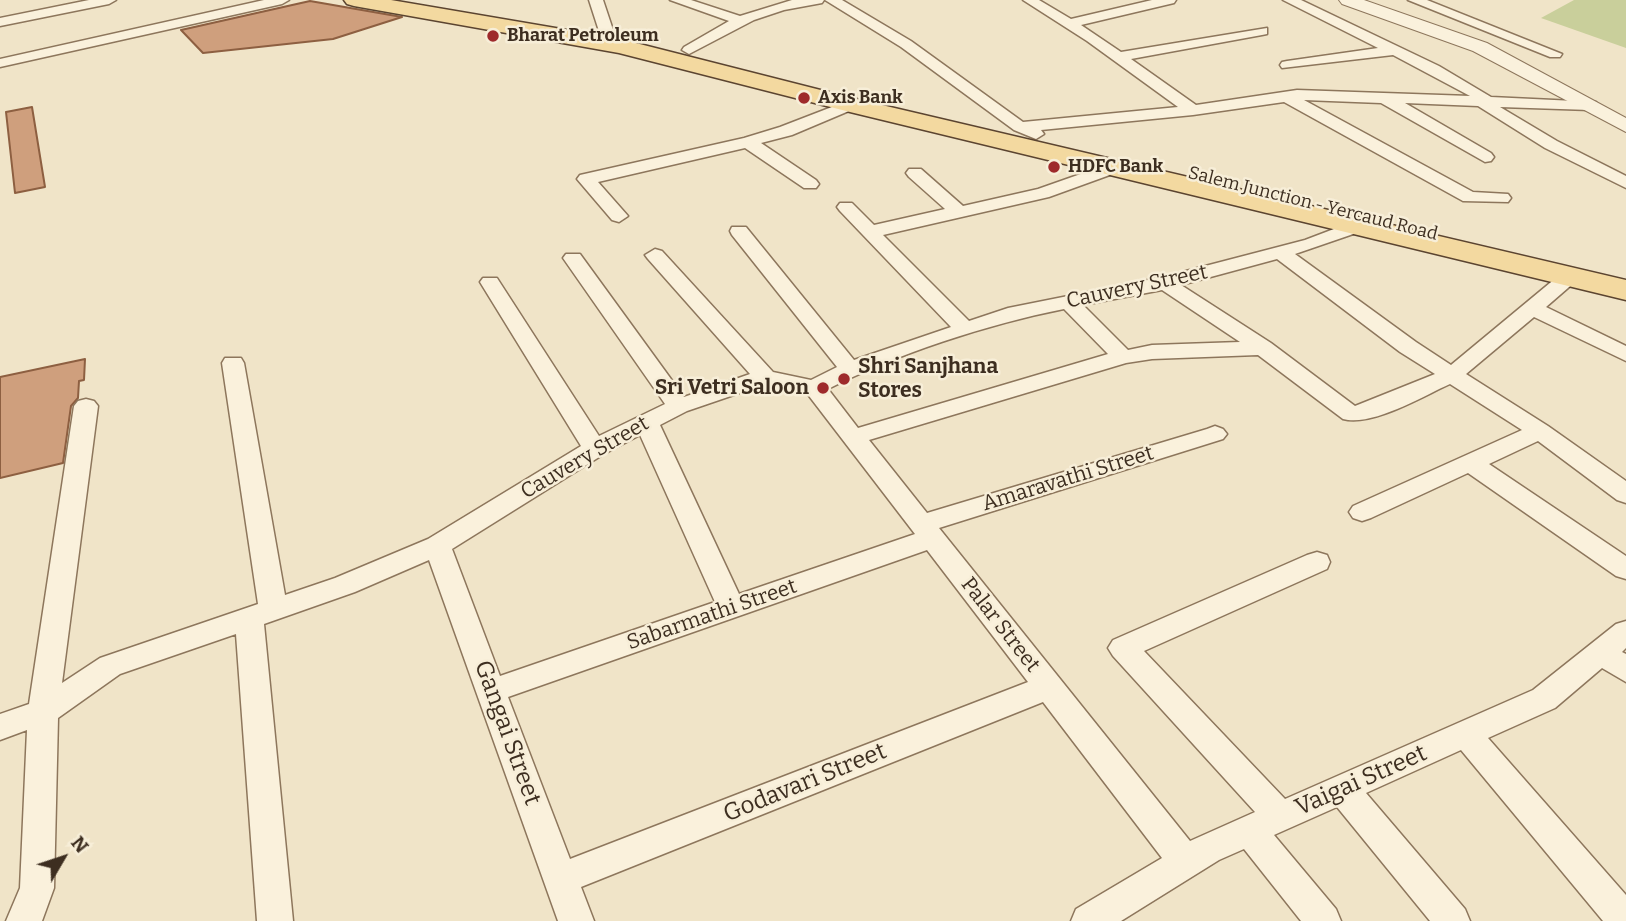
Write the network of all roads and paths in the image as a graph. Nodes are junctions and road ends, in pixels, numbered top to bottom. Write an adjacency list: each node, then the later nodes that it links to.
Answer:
1 (109, 0): 16 (street)
2 (282, 0): 24 (street)
3 (354, 0): 19 (main road)
4 (426, 0): 19 (main road, Salem Junction - Yercaud Road)
5 (596, 0): 19 (street)
6 (677, 0): 15 (street)
7 (817, 0): 15 (street)
8 (832, 0): 33 (street)
9 (1030, 0): 17 (street)
10 (1170, 0): 17 (street)
11 (1290, 0): 21 (street)
12 (1348, 0): 14 (street)
13 (1420, 2): 14 (street); 22 (street)
14 (1383, 12): 30 (street)
15 (739, 20): 20 (street)
16 (0, 22)
17 (1068, 24): 23 (street)
18 (1262, 31): 23 (street)
19 (600, 36): 20 (main road, Salem Junction - Yercaud Road); 29 (main road)
20 (689, 50): 33 (main road, Salem Junction - Yercaud Road)
21 (1395, 50): 25 (street); 28 (street)
22 (1555, 54)
23 (1118, 57): 31 (street)
24 (0, 63)
25 (1287, 65)
26 (1285, 96): 27 (street); 31 (street); 42 (street)
27 (1381, 96): 28 (street); 35 (street)
28 (1484, 100): 30 (street); 38 (street)
29 (850, 105): 33 (main road); 34 (street)
30 (1590, 105): 32 (street)
31 (1193, 110): 33 (street)
32 (1626, 126)
33 (1033, 138): 37 (main road); 52 (main road, Salem Junction - Yercaud Road)
34 (748, 142): 41 (street); 45 (street)
35 (1485, 157)
36 (1626, 166): 38 (street)
37 (1112, 168): 44 (street); 46 (main road)
38 (1604, 172): 40 (street)
39 (915, 173): 44 (street)
40 (1626, 183)
41 (810, 184)
42 (1502, 198)
43 (846, 207): 48 (street)
44 (959, 212): 48 (street)
45 (620, 216)
46 (1355, 226): 49 (street, Cauvery Street); 53 (main road)
47 (738, 231): 64 (street)
48 (870, 232): 59 (street)
49 (1279, 252): 55 (street, Cauvery Street); 65 (street)
50 (655, 255): 66 (street)
51 (572, 258): 69 (street)
52 (1626, 276)
53 (1569, 277): 56 (main road); 58 (street)
54 (490, 282): 74 (street)
55 (1165, 283): 57 (street, Cauvery Street); 60 (street)
56 (1626, 290)
57 (1068, 302): 59 (street, Cauvery Street); 62 (street)
58 (1533, 309): 61 (street); 65 (street)
59 (965, 329): 64 (street, Cauvery Street)
60 (1263, 348): 62 (street); 65 (street)
61 (1626, 354)
62 (1124, 357): 73 (street)
63 (233, 363): 83 (street)
64 (850, 369): 67 (street, Cauvery Street)
65 (1452, 375): 71 (street)
66 (765, 377): 67 (street); 69 (street, Cauvery Street)
67 (814, 387): 73 (street, Palar Street)
68 (86, 406): 88 (street)
69 (679, 406): 70 (street, Cauvery Street)
70 (646, 423): 74 (street, Cauvery Street); 82 (street)
71 (1540, 431): 75 (street); 76 (street)
72 (1215, 434): 78 (street, Amaravathi Street)
73 (853, 437): 78 (street, Palar Street)
74 (595, 448): 79 (street, Cauvery Street)
75 (1470, 463): 77 (street); 81 (street)
76 (1626, 494)
77 (1362, 512)
78 (927, 531): 82 (street, Sabarmathi Street); 86 (street, Palar Street)
79 (437, 546): 83 (street, Cauvery Street); 87 (street, Gangai Street)
80 (1317, 562): 92 (street)
81 (1626, 569)
82 (732, 608): 87 (street, Sabarmathi Street)
83 (261, 613): 88 (street, Cauvery Street); 98 (street)
84 (1626, 632): 85 (street, Vaigai Street)
85 (1614, 661): 90 (street, Vaigai Street)
86 (1049, 687): 94 (street, Palar Street); 95 (street, Godavari Street)
87 (491, 691): 95 (street, Gangai Street)
88 (43, 712): 89 (street, Cauvery Street); 97 (street)
89 (0, 727)
90 (1466, 734): 91 (street, Vaigai Street); 102 (street)
91 (1342, 789): 92 (street, Vaigai Street); 101 (street)
92 (1281, 817): 93 (street, Vaigai Street)
93 (1249, 830): 94 (street, Vaigai Street); 100 (street)
94 (1186, 862): 96 (street, Vaigai Street)
95 (561, 879): 99 (street, Gangai Street)
96 (1096, 919)
97 (20, 920)
98 (275, 921)
99 (576, 921)
100 (1323, 921)
101 (1452, 921)
102 (1626, 921)

